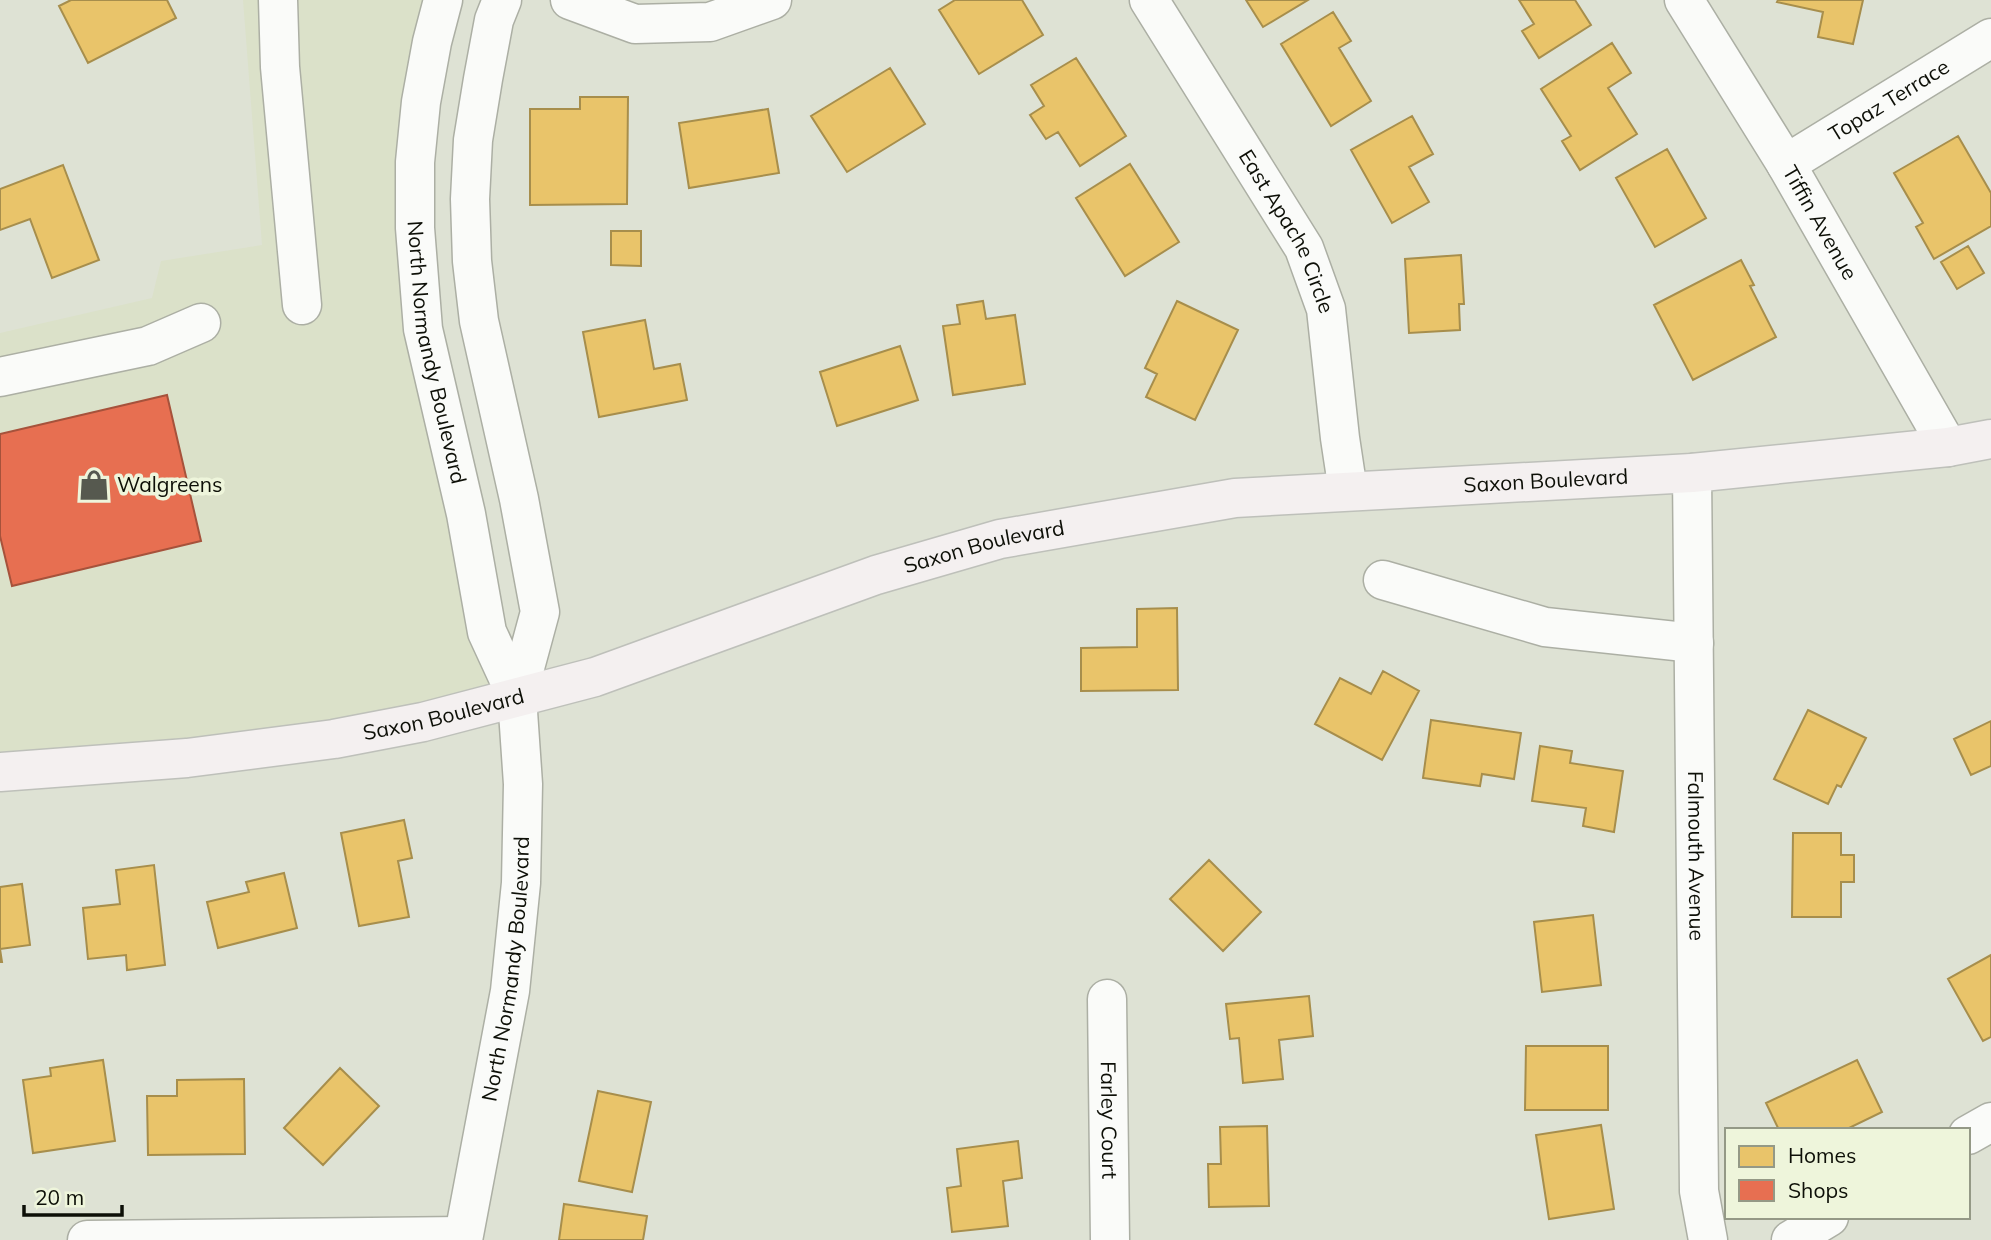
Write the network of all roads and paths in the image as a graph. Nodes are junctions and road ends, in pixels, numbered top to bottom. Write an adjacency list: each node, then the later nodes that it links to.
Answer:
1 (278, 0): 10 (street)
2 (443, 0): 19 (street, North Normandy Boulevard)
3 (502, 0): 19 (street, North Normandy Boulevard)
4 (570, 0): 5 (street)
5 (772, 0)
6 (1149, 0): 16 (street, East Apache Circle)
7 (1684, 0): 9 (street, Tiffin Avenue)
8 (1991, 38): 9 (street, Topaz Terrace)
9 (1786, 164): 14 (street, Tiffin Avenue)
10 (302, 305)
11 (201, 323): 12 (street)
12 (0, 377)
13 (1991, 439): 14 (main road, Saxon Boulevard)
14 (1948, 447): 15 (main road, Saxon Boulevard)
15 (1692, 473): 16 (main road, Saxon Boulevard); 18 (street, Falmouth Avenue)
16 (1348, 491): 19 (main road, Saxon Boulevard)
17 (1383, 580): 18 (street)
18 (1694, 643): 28 (street, Falmouth Avenue)
19 (517, 697): 20 (main road, Saxon Boulevard); 25 (street, North Normandy Boulevard)
20 (0, 772)
21 (1107, 999): 27 (street, Farley Court)
22 (1991, 1122): 23 (street)
23 (1970, 1134)
24 (1826, 1219): 29 (street)
25 (463, 1238): 26 (street)
26 (87, 1240)
27 (1110, 1240)
28 (1708, 1240)
29 (1791, 1240)

